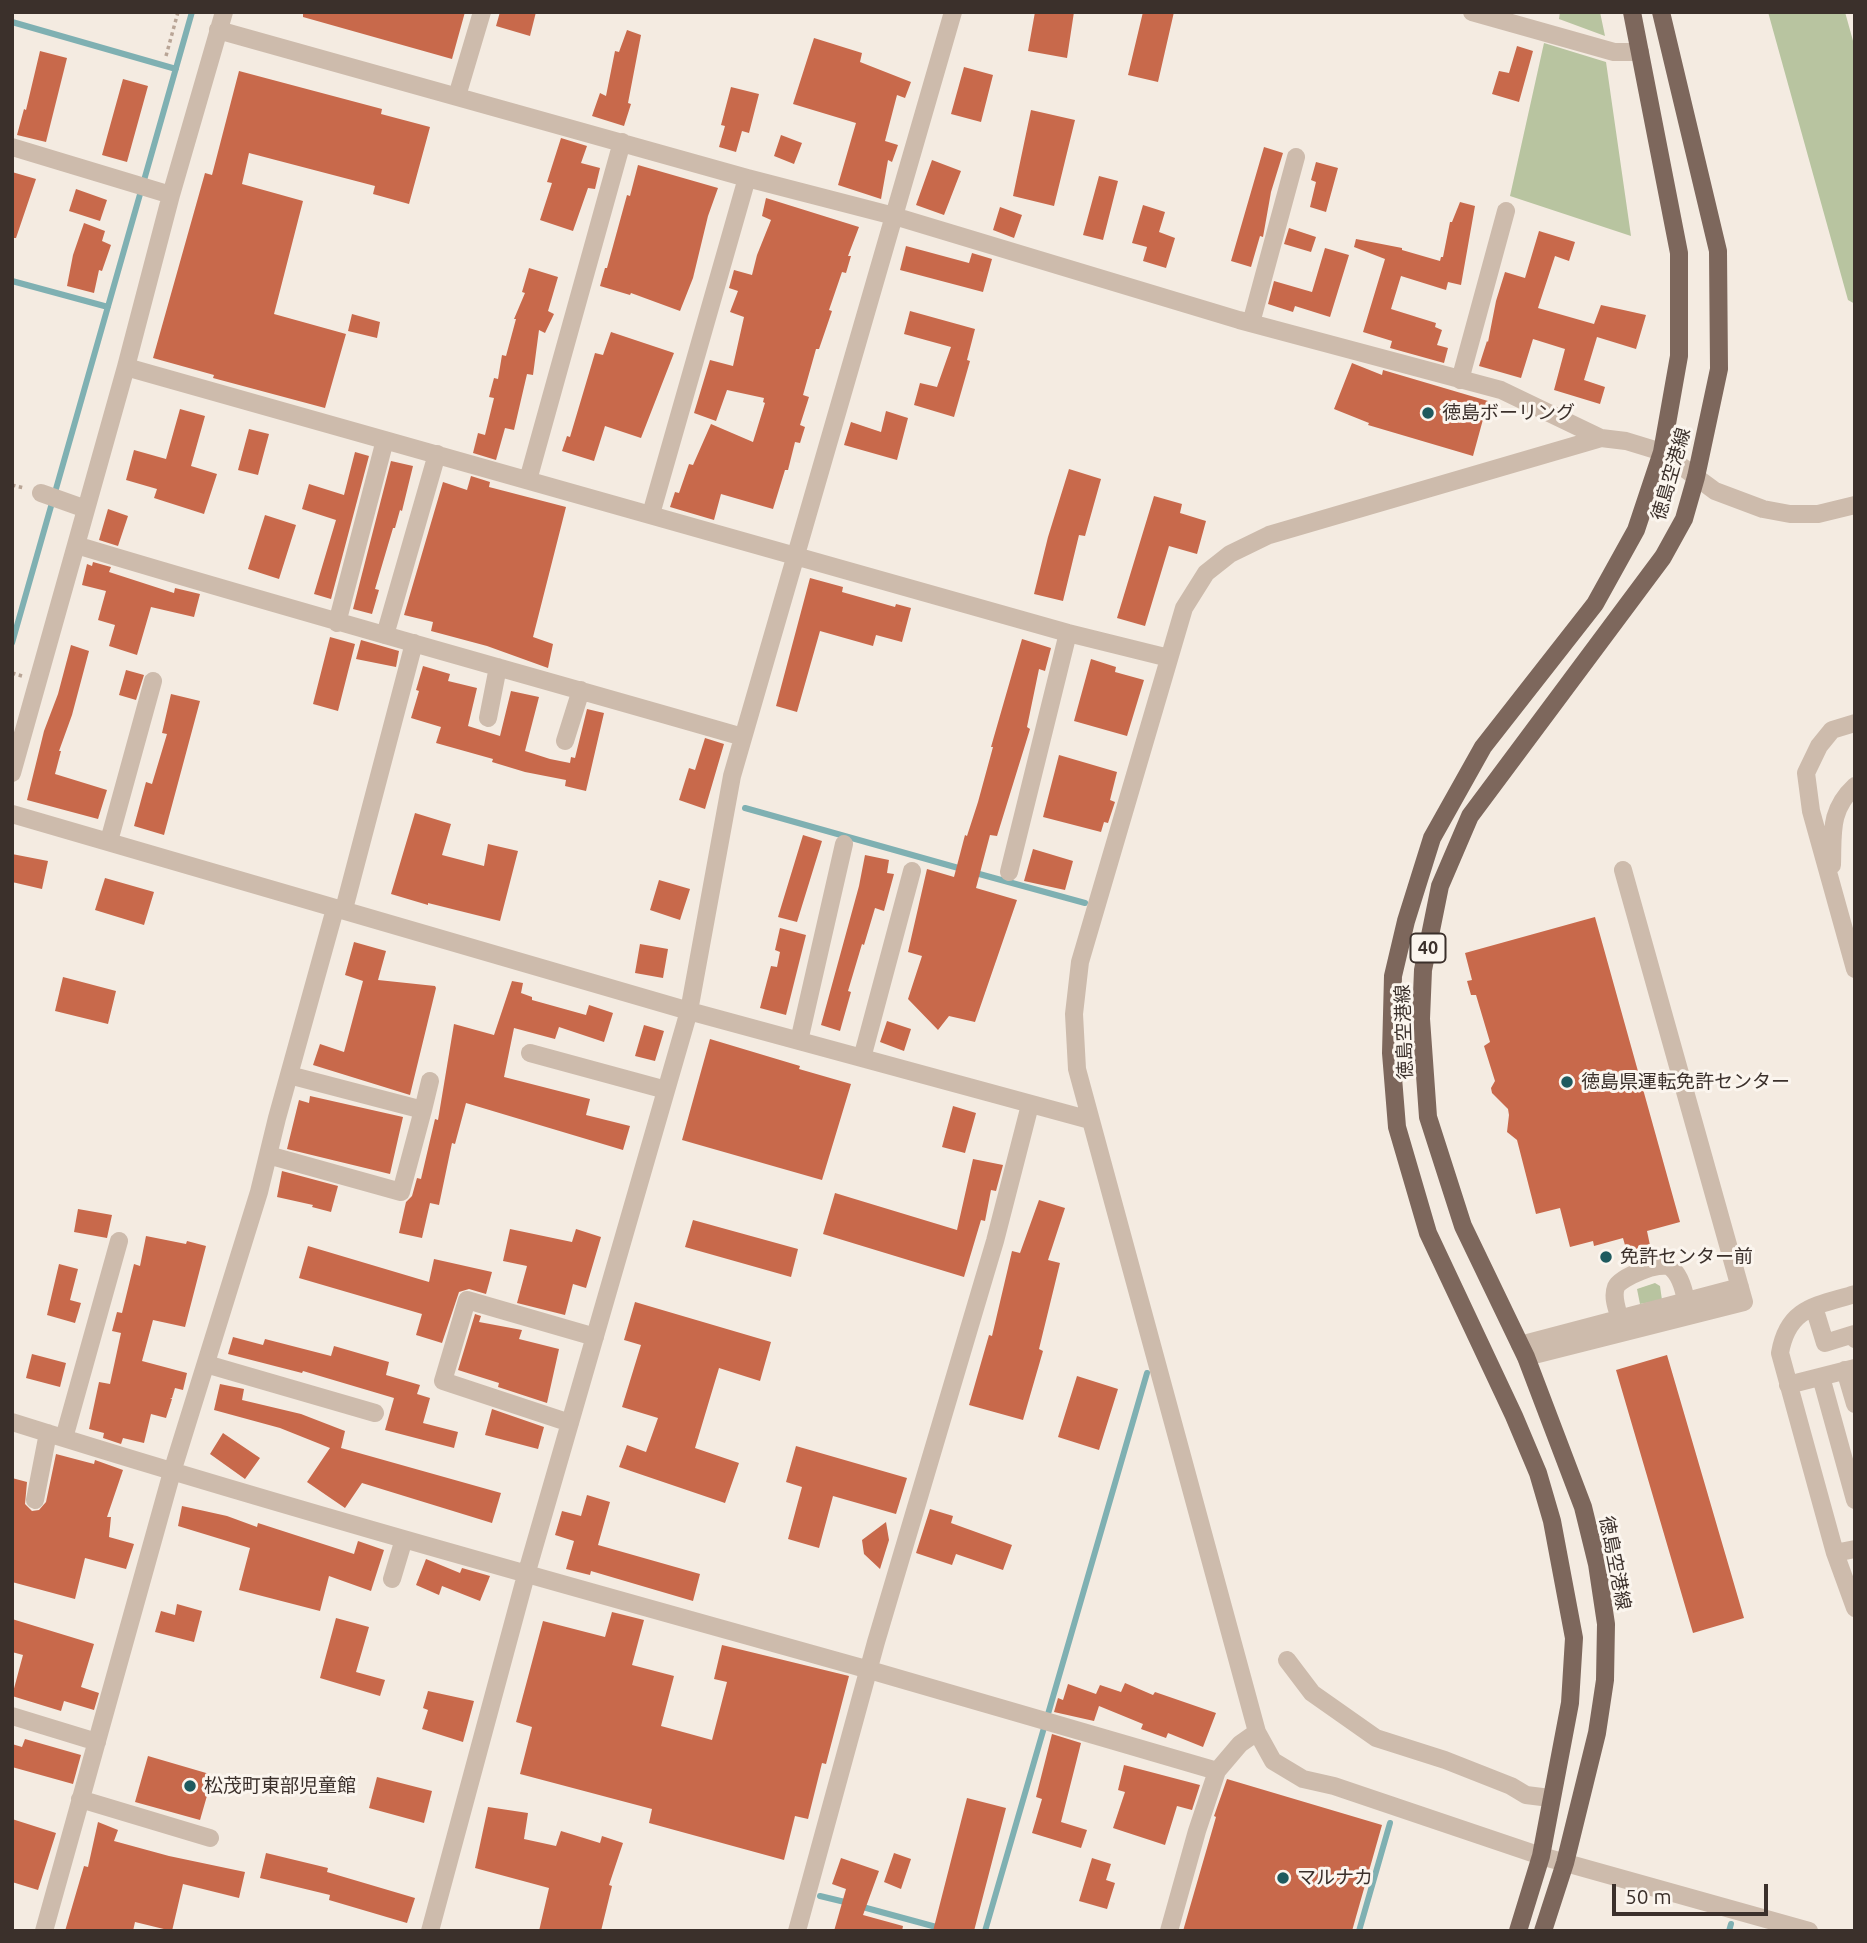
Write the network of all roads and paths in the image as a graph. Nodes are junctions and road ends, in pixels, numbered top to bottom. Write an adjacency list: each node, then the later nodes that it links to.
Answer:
1 (178, 12): 9 (path)
2 (482, 12): 10 (street)
3 (953, 12): 17 (street)
4 (1472, 12): 8 (street)
5 (1632, 12): 8 (main road, 徳島空港線 / 40)
6 (1661, 12): 25 (main road, 徳島空港線 / 40)
7 (221, 21): 10 (street); 15 (street)
8 (1640, 52): 23 (main road, 徳島空港線 / 40)
9 (166, 56)
10 (457, 96): 11 (street)
11 (621, 142): 14 (street); 26 (street)
12 (12, 146): 15 (street)
13 (1296, 157): 18 (street)
14 (747, 178): 17 (street); 30 (street)
15 (171, 195): 19 (street)
16 (1506, 211): 20 (street)
17 (894, 216): 18 (street); 32 (street)
18 (1251, 323): 20 (street)
19 (126, 367): 22 (street); 29 (street)
20 (1461, 380): 21 (street)
21 (1601, 438): 23 (street); 37 (street)
22 (385, 440): 24 (street); 33 (street)
23 (1662, 452): 25 (street); 102 (main road, 徳島空港線 / 40)
24 (437, 454): 26 (street); 35 (street)
25 (1696, 477): 28 (street); 77 (main road, 徳島空港線 / 40)
26 (528, 480): 30 (street)
27 (41, 493): 29 (street)
28 (1855, 505)
29 (86, 509): 31 (street)
30 (651, 514): 32 (street)
31 (76, 545): 33 (street); 45 (street)
32 (796, 555): 34 (street); 43 (street)
33 (337, 623): 35 (street)
34 (1068, 633): 37 (street); 52 (street)
35 (385, 635): 36 (street)
36 (414, 643): 38 (street); 54 (street)
37 (1169, 658): 67 (street)
38 (498, 667): 40 (street); 41 (street)
39 (153, 681): 48 (street)
40 (581, 691): 43 (street); 44 (street)
41 (488, 718)
42 (1855, 723): 53 (street)
43 (743, 737): 58 (street)
44 (565, 741)
45 (12, 773)
46 (1855, 786): 53 (street)
47 (12, 814): 48 (street)
48 (109, 841): 54 (street)
49 (844, 844): 59 (street)
50 (1623, 870): 70 (street)
51 (912, 871): 61 (street)
52 (1009, 872)
53 (1831, 883): 55 (street)
54 (340, 909): 58 (street); 62 (street)
55 (1847, 910): 56 (street)
56 (1851, 939): 57 (street)
57 (1855, 969)
58 (689, 1011): 59 (street); 64 (street)
59 (799, 1041): 61 (street)
60 (530, 1053): 64 (street)
61 (862, 1058): 65 (street)
62 (289, 1075): 66 (street); 68 (street)
63 (430, 1081): 66 (street)
64 (666, 1090): 75 (street)
65 (1030, 1105): 67 (street); 97 (street)
66 (423, 1110): 68 (street)
67 (1090, 1120): 99 (street)
68 (268, 1155): 78 (street)
69 (119, 1241): 86 (street)
70 (1740, 1287): 72 (street); 77 (street)
71 (1855, 1294): 73 (street)
72 (1686, 1301): 74 (street); 74 (street)
73 (1814, 1307): 76 (street); 81 (street)
74 (1620, 1319): 77 (street)
75 (595, 1337): 85 (street); 85 (street)
76 (1855, 1339)
77 (1523, 1351): 106 (main road, 徳島空港線 / 40)
78 (206, 1364): 83 (street); 87 (street)
79 (1850, 1369): 80 (street); 82 (street)
80 (1821, 1377): 81 (street); 89 (street)
81 (1788, 1385): 92 (street)
82 (1855, 1404)
83 (375, 1413)
84 (12, 1422): 86 (street)
85 (570, 1423): 93 (street)
86 (56, 1436): 87 (street); 88 (street)
87 (172, 1472): 90 (street); 100 (street)
88 (35, 1500)
89 (1855, 1500)
90 (404, 1539): 93 (street); 94 (street)
91 (1855, 1549): 92 (street)
92 (1835, 1553): 95 (street)
93 (526, 1575): 97 (street); 108 (street)
94 (392, 1579)
95 (1855, 1608)
96 (1287, 1660): 102 (street)
97 (869, 1670): 101 (street); 109 (street)
98 (12, 1716): 100 (street)
99 (1257, 1732): 101 (street); 105 (street)
100 (97, 1742): 103 (street)
101 (1217, 1771): 110 (street)
102 (1550, 1798): 105 (main road, 徳島空港線 / 40)
103 (80, 1800): 104 (street); 107 (street)
104 (210, 1838)
105 (1541, 1856): 106 (street); 111 (main road, 徳島空港線 / 40)
106 (1565, 1863): 112 (main road, 徳島空港線 / 40); 113 (street)
107 (44, 1931)
108 (430, 1931)
109 (797, 1931)
110 (1169, 1931)
111 (1518, 1931)
112 (1544, 1931)
113 (1809, 1931)

